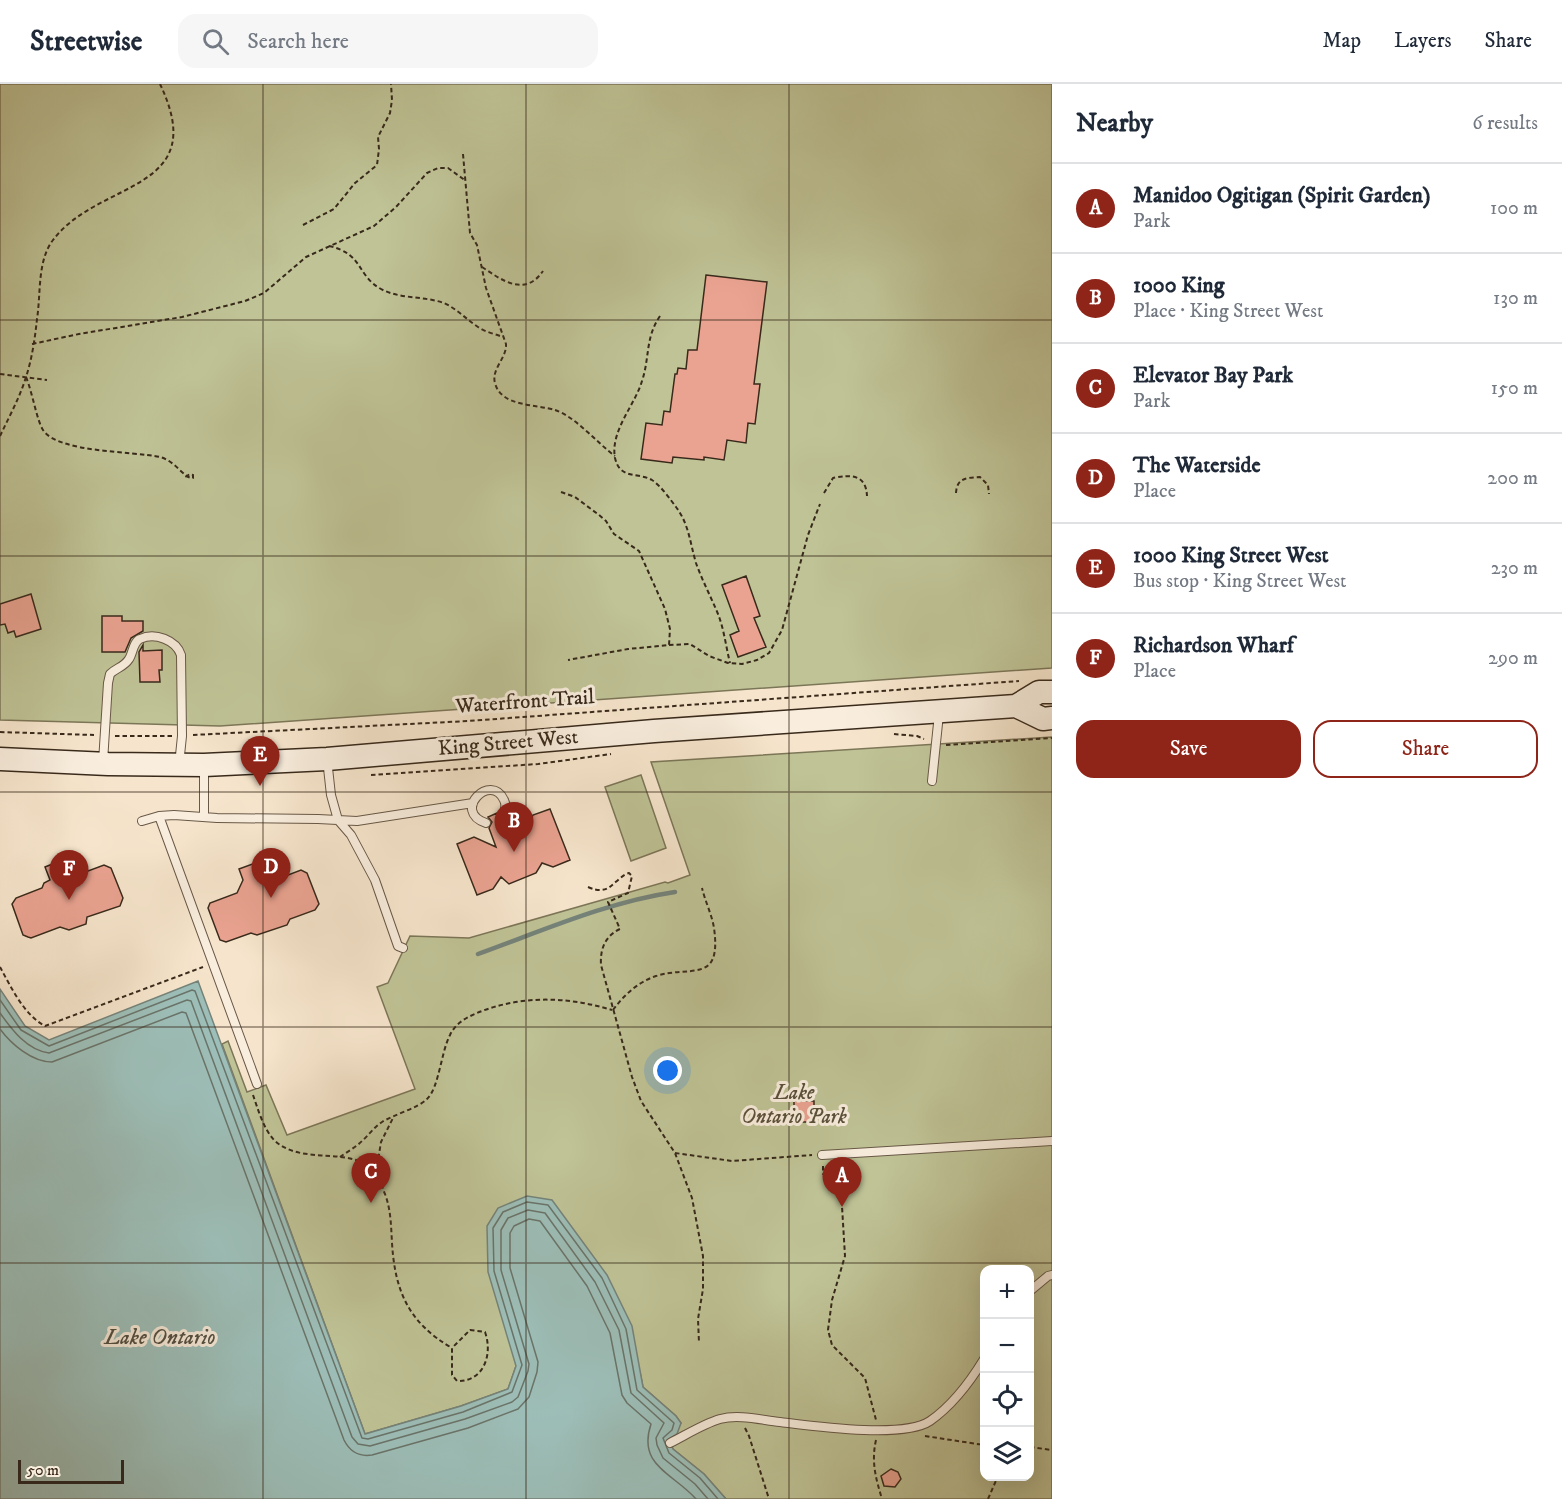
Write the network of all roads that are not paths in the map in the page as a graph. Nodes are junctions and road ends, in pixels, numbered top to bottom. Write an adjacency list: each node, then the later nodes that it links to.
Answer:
1 (1052, 692): 2 (main road, King Street West)
2 (1016, 706): 3 (main road, King Street West); 4 (main road, King Street West)
3 (939, 711): 6 (main road, King Street West); 10 (lane)
4 (1052, 718)
5 (0, 759): 7 (main road, King Street West)
6 (327, 759): 9 (main road, King Street West); 15 (lane)
7 (102, 764): 8 (main road, King Street West); 8 (lane)
8 (178, 765): 9 (main road, King Street West)
9 (204, 765): 13 (lane)
10 (932, 781)
11 (473, 802): 14 (lane); 15 (lane); 17 (lane)
12 (159, 816): 13 (lane); 16 (lane); 19 (lane)
13 (204, 818): 15 (lane)
14 (502, 818)
15 (338, 820): 18 (lane)
16 (142, 822)
17 (486, 823)
18 (403, 948)
19 (254, 1085)
20 (1052, 1142): 21 (lane)
21 (822, 1155)
22 (1052, 1275): 23 (lane)
23 (1034, 1288)
24 (980, 1365): 25 (lane)
25 (670, 1443)

